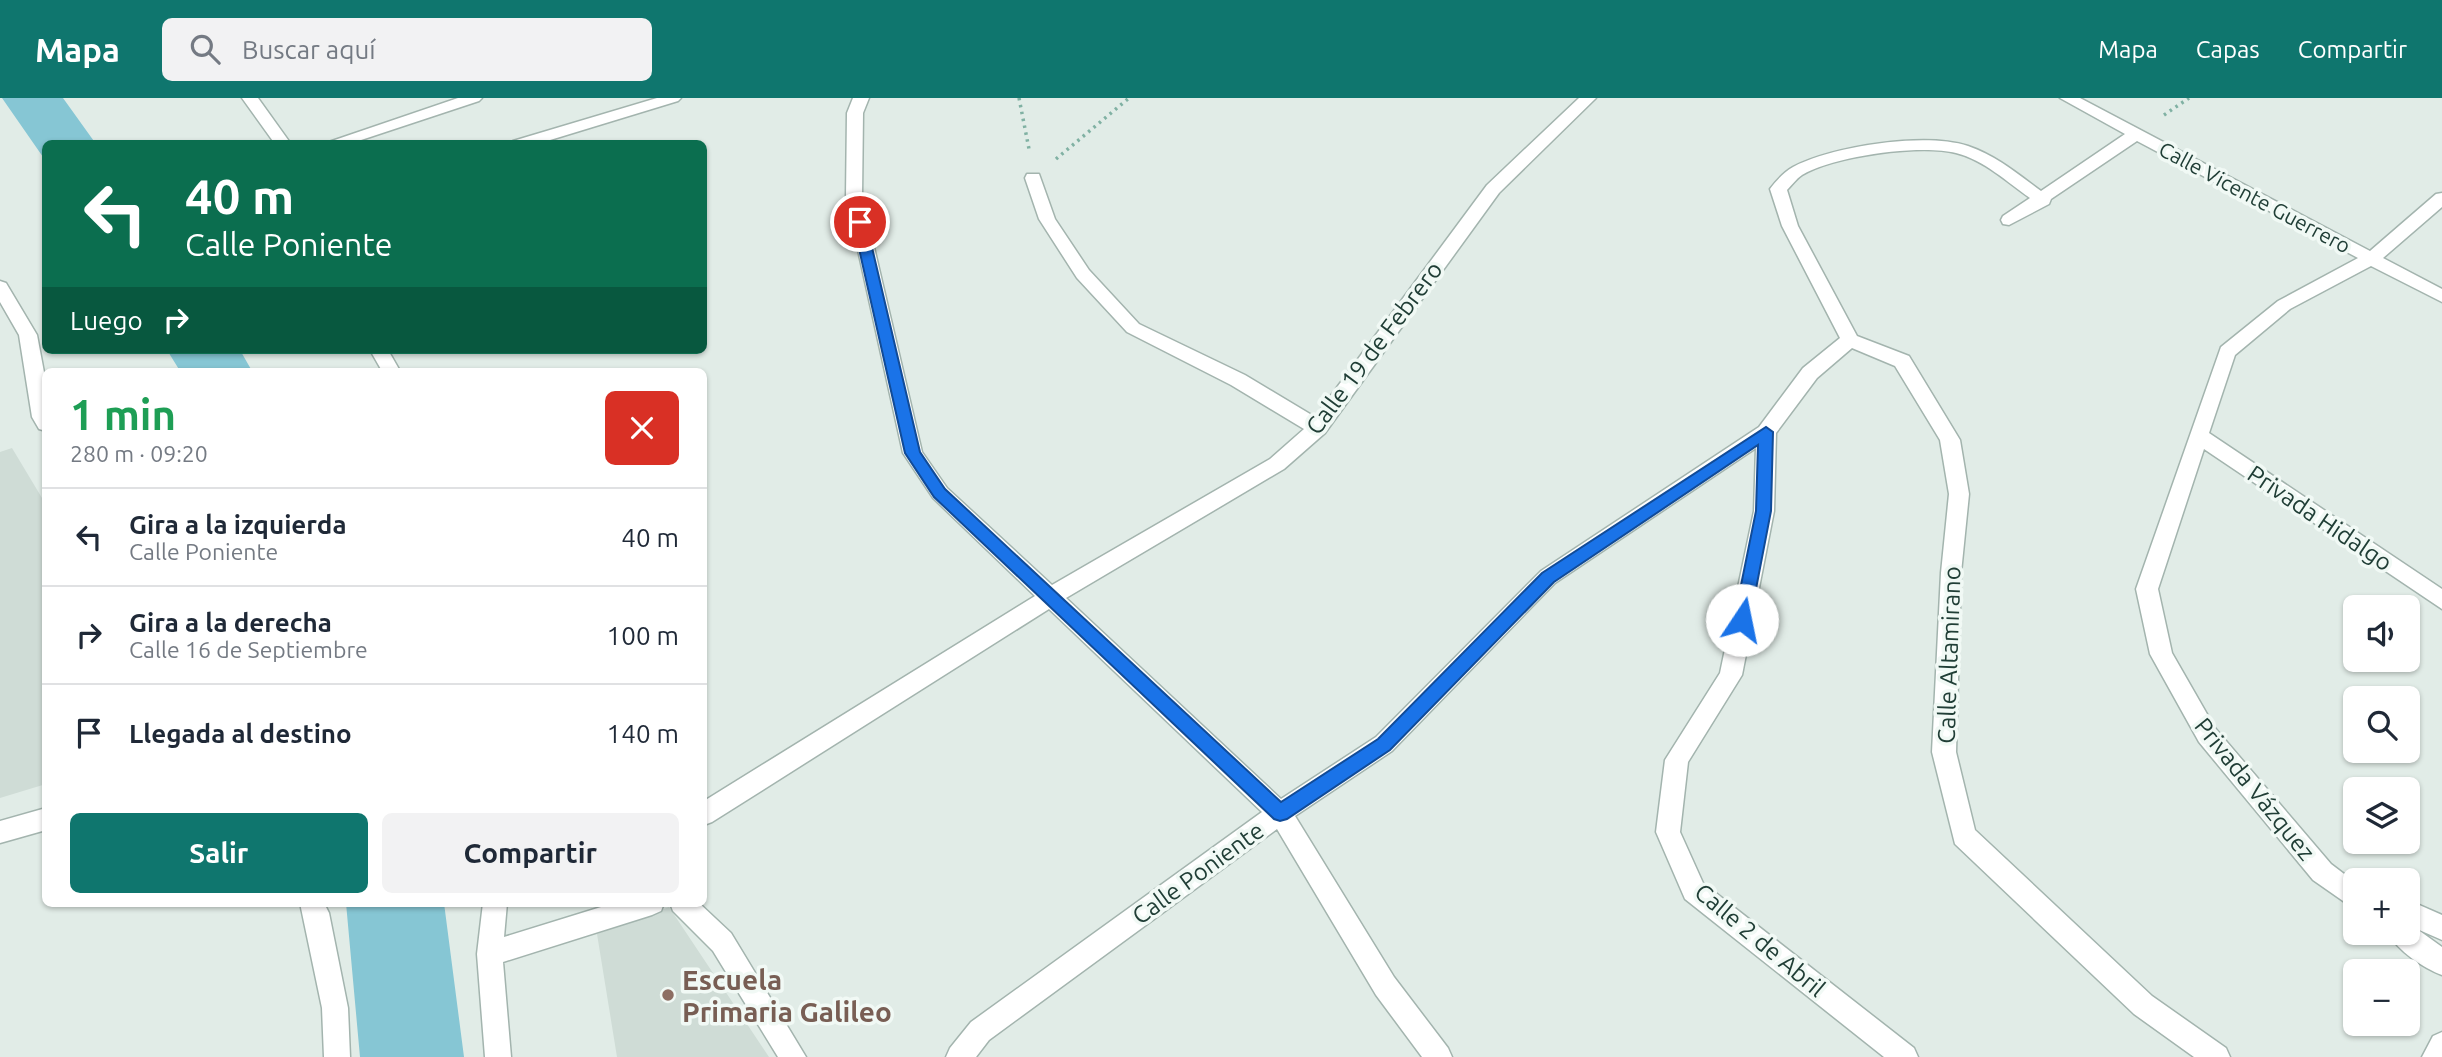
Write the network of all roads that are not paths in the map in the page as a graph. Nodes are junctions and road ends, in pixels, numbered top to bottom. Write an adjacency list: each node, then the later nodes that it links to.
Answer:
1 (250, 98): 9 (street)
2 (474, 98): 7 (street)
3 (673, 98): 11 (street)
4 (861, 98): 24 (street)
5 (1588, 98): 21 (street, Calle 19 de Febrero)
6 (2068, 98): 8 (street, Calle Vicente Guerrero)
7 (455, 101): 10 (street)
8 (2136, 134): 14 (street); 16 (street, Calle Vicente Guerrero)
9 (280, 140)
10 (343, 140)
11 (532, 140)
12 (1034, 178): 21 (street)
13 (2442, 198): 16 (street)
14 (2043, 200): 15 (street); 19 (street)
15 (2009, 220)
16 (2372, 258): 18 (street, Calle Vicente Guerrero); 23 (street)
17 (0, 287): 20 (street)
18 (2442, 296)
19 (1850, 340): 22 (street, Calle Poniente); 49 (street, Calle Altamirano)
20 (42, 417)
21 (1318, 428): 24 (street, Calle 19 de Febrero)
22 (1766, 432): 27 (street, Calle Poniente); 48 (street, Calle 2 de Abril)
23 (2199, 436): 25 (street, Privada Hidalgo); 30 (street, Privada Vázquez)
24 (1050, 597): 26 (street, Calle 19 de Febrero); 27 (street)
25 (2442, 600)
26 (707, 812)
27 (1280, 813): 46 (street, Calle Poniente); 47 (street)
28 (42, 820): 29 (street)
29 (0, 832)
30 (2322, 872): 31 (street); 32 (street, Privada Vázquez)
31 (2343, 882)
32 (2343, 888)
33 (314, 907): 43 (street)
34 (495, 907): 40 (street)
35 (639, 907): 40 (street)
36 (686, 907): 45 (street)
37 (2420, 918): 38 (street)
38 (2442, 928)
39 (2417, 945): 41 (street)
40 (490, 954): 44 (street)
41 (2442, 964)
42 (2442, 1045): 50 (street)
43 (337, 1057)
44 (498, 1057)
45 (793, 1057)
46 (959, 1057)
47 (1439, 1057)
48 (1905, 1057)
49 (2217, 1057)
50 (2435, 1057)

